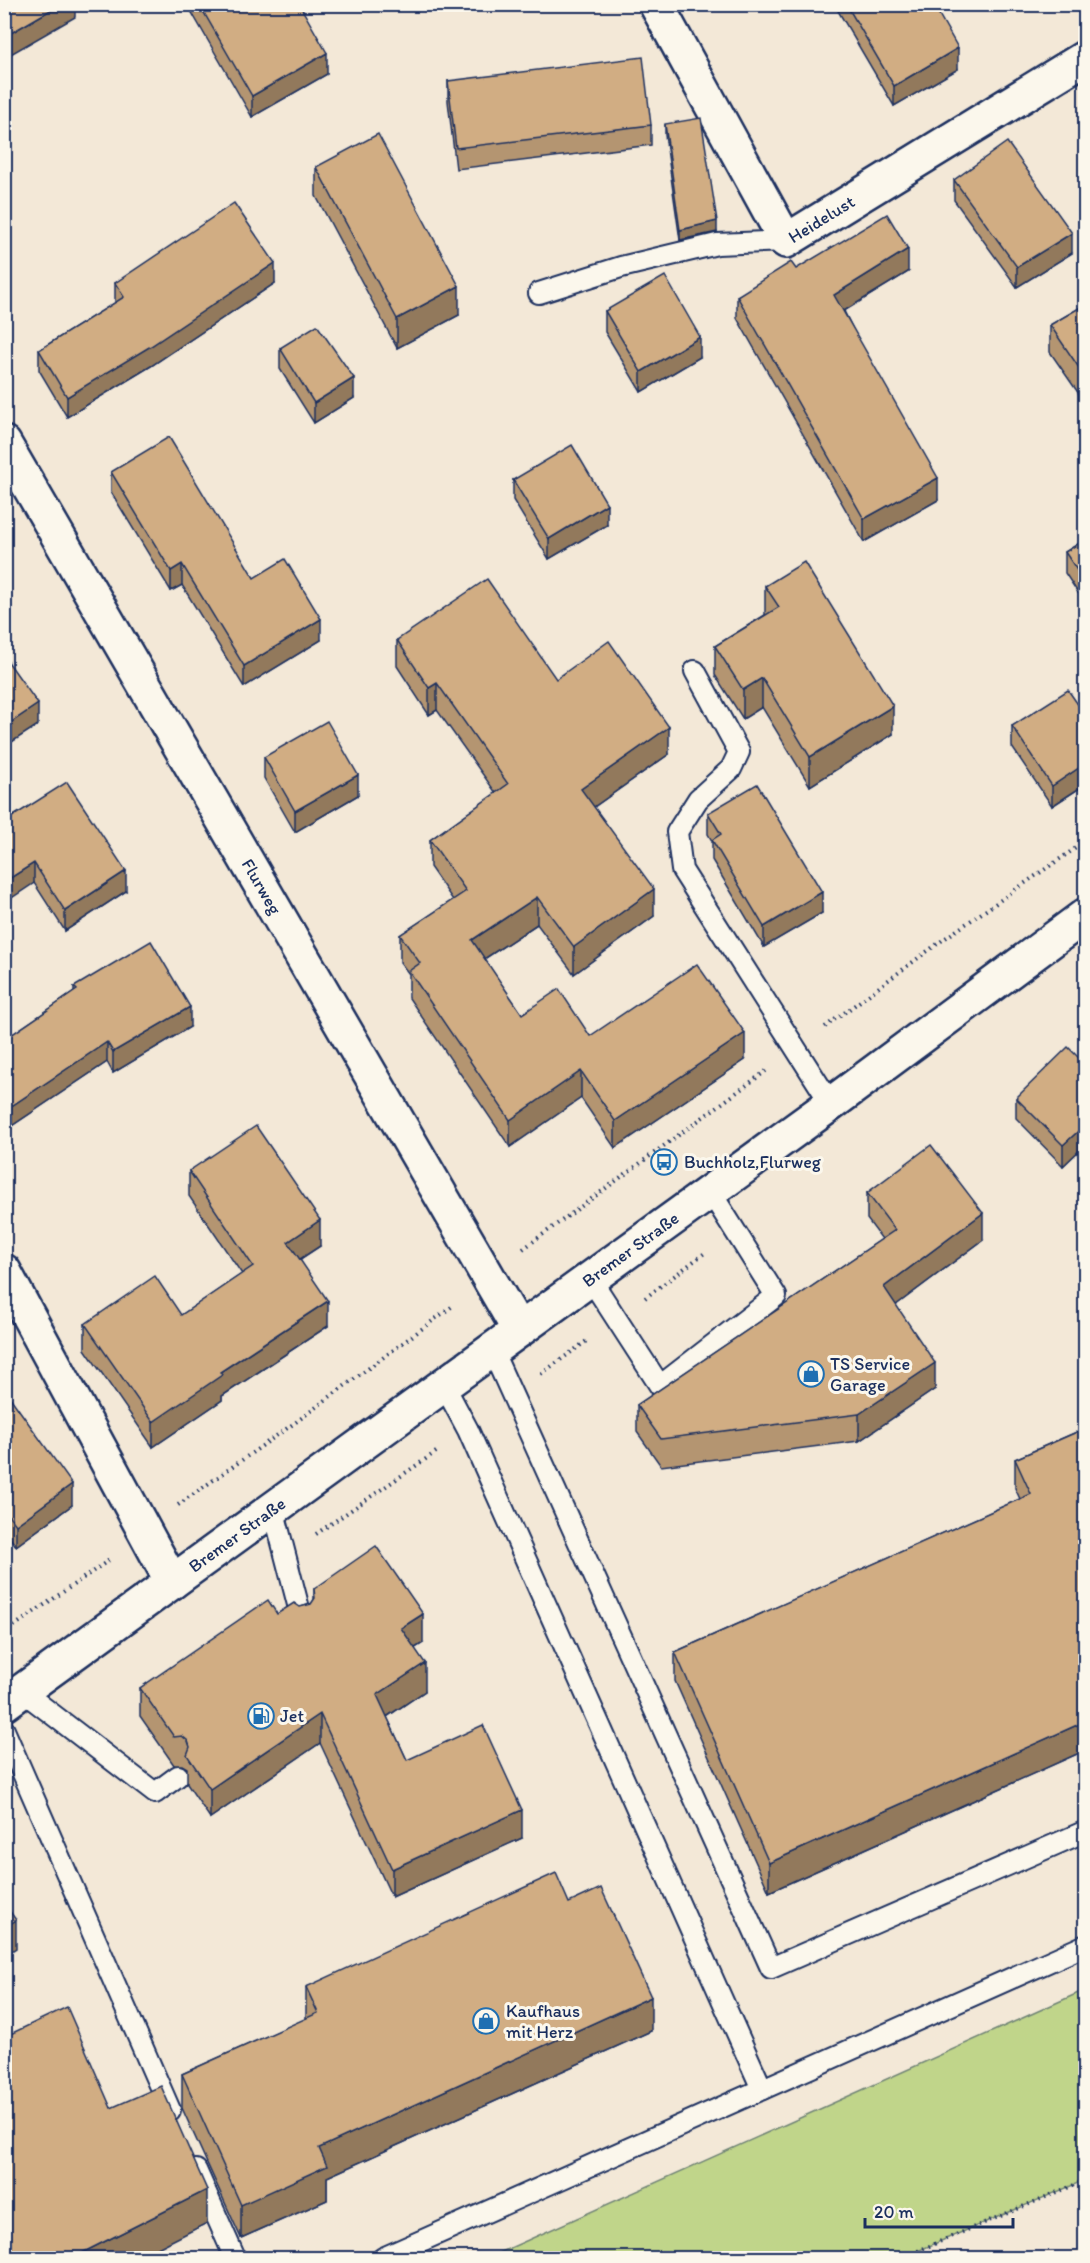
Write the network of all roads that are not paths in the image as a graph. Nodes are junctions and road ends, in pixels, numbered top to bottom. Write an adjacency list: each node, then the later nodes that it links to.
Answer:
1 (656, 4): 3 (street, Heidelust)
2 (1086, 57): 3 (street, Heidelust)
3 (786, 241): 4 (lane)
4 (538, 293)
5 (4, 443): 12 (street, Flurweg)
6 (695, 671): 8 (lane)
7 (1086, 915): 8 (street, Bremer Straße)
8 (831, 1104): 9 (street, Bremer Straße)
9 (710, 1191): 11 (street, Bremer Straße); 11 (lane)
10 (4, 1271): 16 (street, Bremer Straße)
11 (590, 1278): 12 (street, Bremer Straße)
12 (519, 1330): 13 (street, Bremer Straße)
13 (492, 1350): 14 (street, Bremer Straße); 21 (lane)
14 (444, 1385): 15 (street, Bremer Straße); 23 (lane)
15 (273, 1508): 16 (street, Bremer Straße); 17 (lane)
16 (172, 1582): 18 (street, Bremer Straße)
17 (303, 1623)
18 (13, 1698): 20 (lane)
19 (4, 1730): 24 (lane)
20 (178, 1776)
21 (1086, 1832)
22 (1086, 1945): 23 (lane)
23 (762, 2089): 27 (lane)
24 (176, 2123)
25 (189, 2154): 26 (lane)
26 (235, 2259)
27 (383, 2259)

